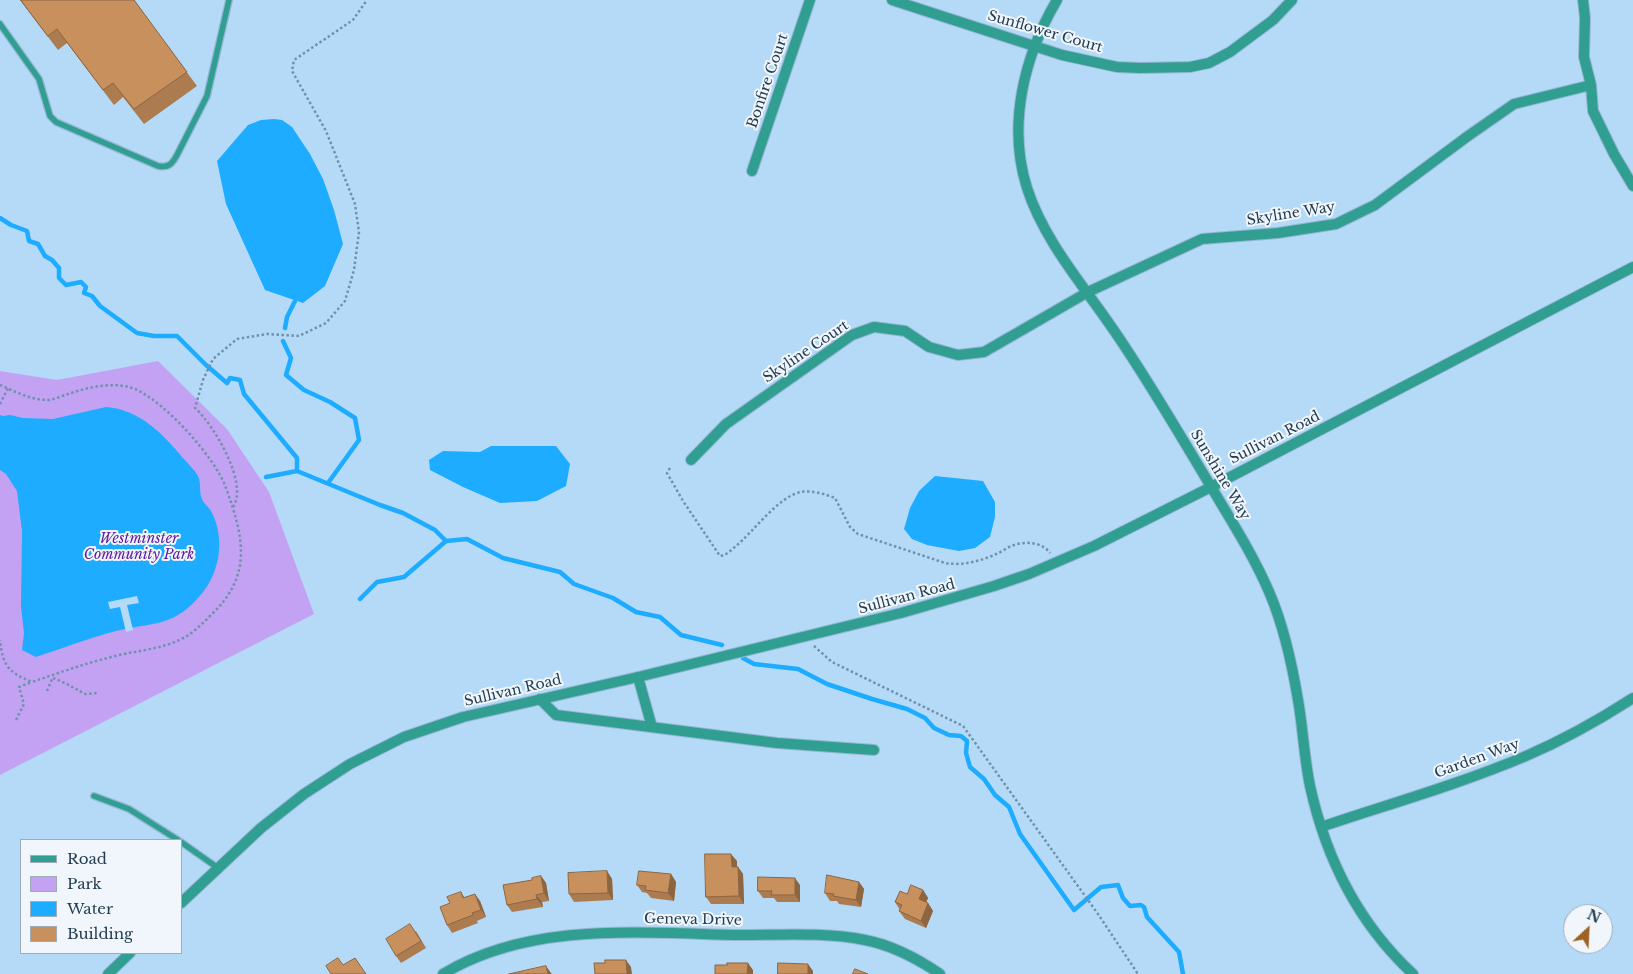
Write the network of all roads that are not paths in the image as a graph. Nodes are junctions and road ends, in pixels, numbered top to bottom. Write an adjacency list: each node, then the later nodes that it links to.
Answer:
1 (229, 0): 7 (lane)
2 (810, 0): 10 (street, Bonfire Court)
3 (892, 0): 8 (street, Sunflower Court)
4 (1057, 0): 8 (street, Sunshine Way)
5 (1292, 0): 8 (street, Sunflower Court)
6 (1583, 0): 9 (street)
7 (0, 24)
8 (1035, 45): 13 (street, Sunshine Way)
9 (1591, 84): 11 (street); 13 (street, Skyline Way)
10 (752, 171)
11 (1633, 186)
12 (1633, 267): 15 (street, Sullivan Road)
13 (1088, 292): 14 (street, Skyline Court); 15 (street, Sunshine Way)
14 (692, 460)
15 (1211, 487): 16 (street, Sullivan Road); 22 (street, Sunshine Way)
16 (638, 678): 18 (street, Sullivan Road); 19 (street)
17 (1633, 698): 22 (street, Garden Way)
18 (540, 700): 19 (street); 25 (street, Sullivan Road)
19 (652, 727): 20 (street)
20 (874, 750)
21 (94, 796): 23 (lane)
22 (1321, 827): 31 (street, Sunshine Way)
23 (177, 839)
24 (182, 842): 25 (lane)
25 (218, 868): 26 (street, Sullivan Road)
26 (182, 902)
27 (129, 954): 28 (street)
28 (108, 974)
29 (443, 974): 30 (street, Geneva Drive)
30 (940, 974)
31 (1413, 974)

